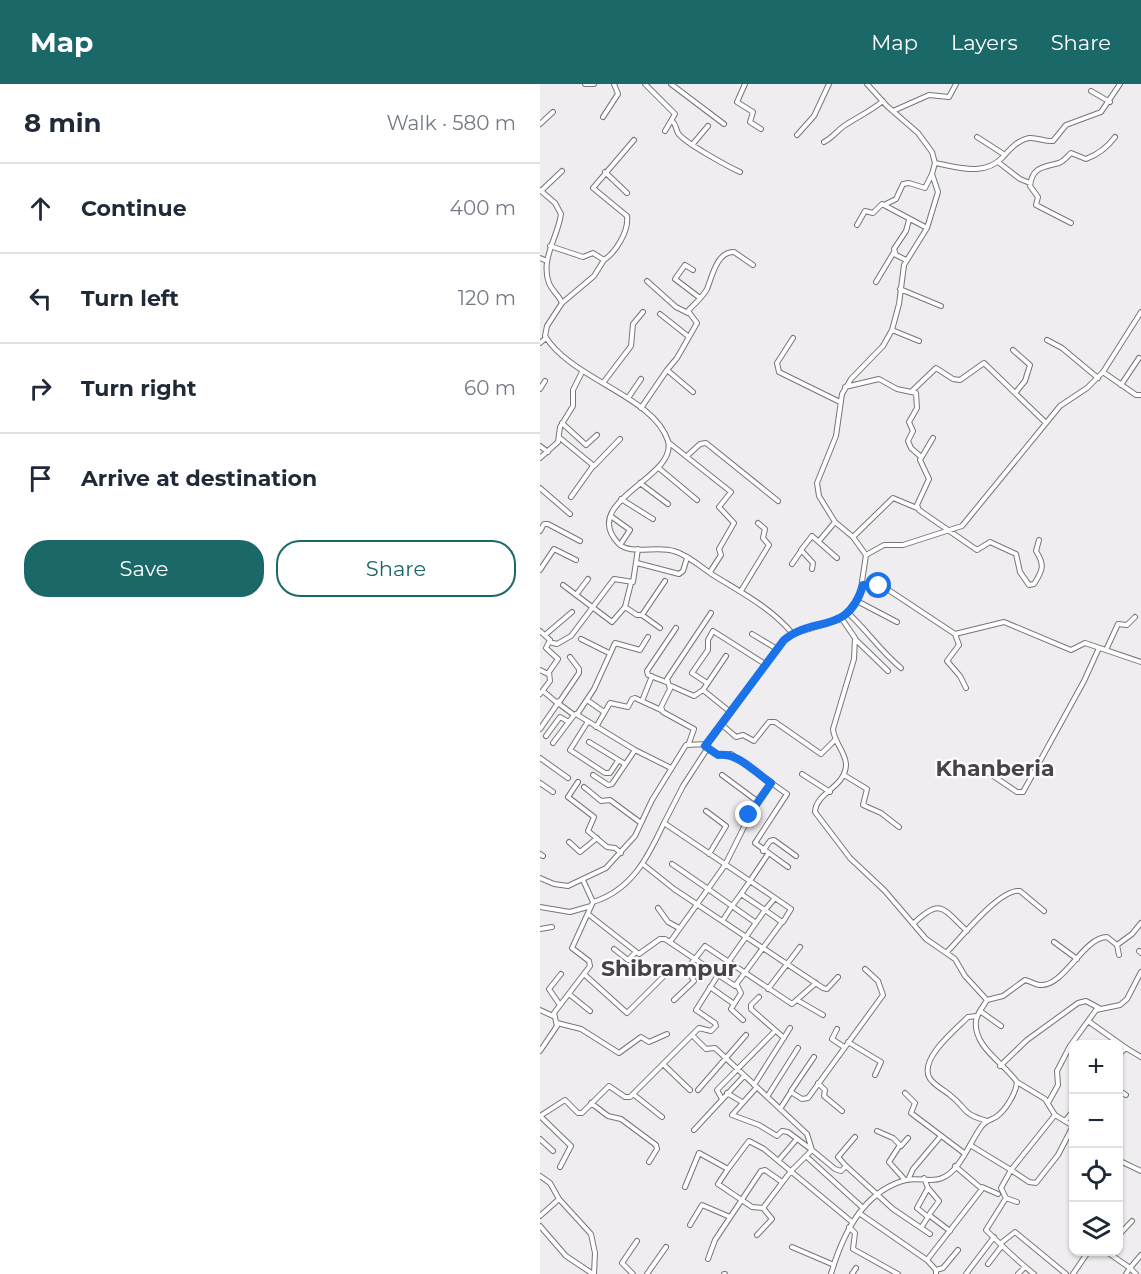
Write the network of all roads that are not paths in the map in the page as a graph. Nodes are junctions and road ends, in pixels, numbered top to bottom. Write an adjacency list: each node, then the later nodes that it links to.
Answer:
1 (585, 84): 2 (street)
2 (594, 84)
3 (614, 84): 16 (street)
4 (645, 84): 17 (street)
5 (671, 84): 19 (street)
6 (745, 84): 21 (street)
7 (829, 84): 23 (street)
8 (956, 84): 14 (street)
9 (1120, 84): 13 (street)
10 (870, 85): 12 (street)
11 (1091, 90): 13 (street)
12 (883, 101): 14 (street); 27 (street)
13 (1110, 102): 29 (street)
14 (893, 111): 31 (street)
15 (553, 112): 18 (street)
16 (603, 117)
17 (672, 121): 22 (street); 28 (street)
18 (540, 124)
19 (724, 124)
20 (708, 126): 28 (street)
21 (761, 129)
22 (665, 131)
23 (797, 135)
24 (1115, 136): 36 (street)
25 (977, 137): 29 (street)
26 (634, 140): 33 (street)
27 (824, 142)
28 (692, 145): 34 (street)
29 (1005, 155): 30 (street)
30 (998, 162): 31 (street); 36 (street)
31 (936, 163): 35 (street)
32 (562, 171): 37 (street)
33 (605, 172): 38 (street); 47 (street)
34 (740, 172)
35 (932, 174): 39 (street); 43 (street)
36 (1030, 183): 41 (street)
37 (540, 191): 44 (street)
38 (627, 193)
39 (884, 205): 40 (street); 42 (street)
40 (909, 220): 43 (street); 45 (street)
41 (1071, 224)
42 (857, 225)
43 (927, 228): 48 (street)
44 (550, 246): 47 (street); 49 (street)
45 (894, 252): 48 (street); 53 (street)
46 (540, 258): 49 (street)
47 (604, 260): 56 (street)
48 (906, 260): 54 (street)
49 (547, 261): 56 (street)
50 (753, 265): 55 (street)
51 (693, 270): 55 (street)
52 (647, 280): 60 (street)
53 (876, 282)
54 (900, 289): 57 (street); 62 (street)
55 (700, 298): 60 (street)
56 (562, 303): 63 (street)
57 (941, 306)
58 (644, 312): 77 (street)
59 (1141, 312): 73 (street)
60 (688, 313): 64 (street)
61 (660, 314): 64 (street)
62 (892, 330): 67 (street); 79 (street)
63 (546, 338): 68 (street); 72 (street)
64 (689, 338): 71 (street)
65 (793, 338): 86 (street)
66 (1047, 340): 74 (street)
67 (919, 341)
68 (540, 343)
69 (1012, 350): 83 (street)
70 (1139, 358): 78 (street)
71 (667, 370): 82 (street); 87 (street)
72 (582, 372): 77 (street); 88 (street)
73 (1103, 372): 74 (street); 78 (street)
74 (1098, 378): 89 (street)
75 (642, 379): 85 (street)
76 (545, 381): 80 (street)
77 (603, 383): 85 (street)
78 (1121, 385): 84 (street)
79 (845, 387): 81 (street); 86 (street)
80 (540, 389)
81 (912, 391): 83 (street); 98 (street)
82 (693, 392)
83 (1016, 392): 89 (street)
84 (1141, 395)
85 (628, 398): 87 (street)
86 (840, 402): 113 (street)
87 (641, 408): 94 (street)
88 (562, 423): 90 (street); 91 (street)
89 (1046, 423): 117 (street)
90 (597, 435)
91 (559, 438): 96 (street); 100 (street)
92 (933, 438): 98 (street)
93 (620, 439): 100 (street)
94 (668, 442): 97 (street); 101 (street)
95 (540, 446): 96 (street)
96 (548, 452): 99 (street)
97 (687, 456): 107 (street); 133 (street)
98 (920, 456): 109 (street)
99 (540, 458)
100 (594, 466): 104 (street)
101 (660, 469): 102 (street); 106 (street)
102 (639, 483): 105 (street); 108 (street)
103 (540, 488): 110 (street)
104 (571, 497)
105 (621, 499): 111 (street); 112 (street)
106 (697, 500)
107 (778, 501)
108 (668, 504)
109 (917, 508): 117 (street); 118 (street)
110 (570, 514)
111 (612, 517): 122 (street); 122 (street)
112 (653, 519)
113 (835, 522): 118 (street); 121 (street)
114 (542, 523): 116 (street); 120 (street)
115 (758, 523): 139 (street)
116 (540, 531)
117 (950, 531): 119 (street); 125 (street)
118 (853, 537): 125 (street)
119 (1039, 540)
120 (580, 541)
121 (819, 541): 124 (street); 127 (street)
122 (620, 545): 123 (street)
123 (639, 549): 126 (street); 129 (street)
124 (801, 551): 130 (street); 131 (street)
125 (866, 555): 138 (street)
126 (687, 558): 129 (street); 133 (street)
127 (837, 558)
128 (576, 560): 132 (street)
129 (637, 563): 136 (street)
130 (792, 564)
131 (812, 568)
132 (540, 570)
133 (710, 572): 139 (street)
134 (588, 579): 140 (street)
135 (664, 581): 147 (street)
136 (631, 583): 142 (street); 143 (street)
137 (562, 585): 140 (street)
138 (863, 585): 141 (street); 156 (street)
139 (741, 591): 155 (street)
140 (576, 595): 143 (street)
141 (857, 601): 145 (street); 150 (street)
142 (625, 607): 143 (street); 147 (street)
143 (594, 609): 160 (street)
144 (572, 612): 153 (street)
145 (847, 612): 149 (street); 169 (street)
146 (711, 613): 175 (street)
147 (642, 615): 151 (street)
148 (1135, 617): 163 (street)
149 (842, 619): 155 (street); 158 (street)
150 (897, 622)
151 (660, 628)
152 (676, 628): 173 (street)
153 (542, 633): 160 (street)
154 (752, 634): 162 (street)
155 (793, 634): 162 (street)
156 (954, 634): 161 (street); 176 (street)
157 (648, 637): 164 (street)
158 (855, 638): 171 (street); 192 (street)
159 (581, 639): 164 (street)
160 (550, 640): 172 (street)
161 (1099, 648): 163 (street); 202 (street)
162 (777, 649): 168 (street)
163 (1106, 650): 167 (street)
164 (609, 653): 179 (street)
165 (726, 656): 174 (street)
166 (570, 657): 181 (street)
167 (1141, 662)
168 (765, 664): 174 (street); 183 (street)
169 (901, 668)
170 (540, 670): 172 (street)
171 (888, 671)
172 (548, 674): 178 (street)
173 (652, 676): 175 (street); 180 (street)
174 (707, 683): 177 (street)
175 (668, 684): 177 (street); 182 (street)
176 (966, 687)
177 (703, 690): 183 (street)
178 (541, 693): 181 (street)
179 (587, 700): 184 (street); 185 (street)
180 (642, 701): 182 (street); 184 (street)
181 (558, 703): 185 (street); 190 (street)
182 (661, 710): 195 (street)
183 (729, 711): 188 (street)
184 (604, 712): 189 (street)
185 (575, 715): 186 (street); 187 (street)
186 (569, 722): 191 (street); 193 (street)
187 (587, 723): 189 (street); 199 (street)
188 (721, 724): 192 (street); 196 (street)
189 (596, 727): 197 (street)
190 (540, 729)
191 (546, 736)
192 (835, 740): 206 (street)
193 (553, 742)
194 (589, 742): 199 (street)
195 (689, 743): 196 (street); 201 (street)
196 (706, 748): 210 (street); 217 (street)
197 (635, 750): 200 (street); 201 (street)
198 (540, 758): 207 (street)
199 (618, 760): 200 (street)
200 (625, 764): 204 (street)
201 (671, 768): 216 (street)
202 (986, 771)
203 (802, 774): 213 (street)
204 (593, 775)
205 (722, 775): 214 (street)
206 (844, 775): 213 (street); 218 (street)
207 (568, 778)
208 (578, 782): 219 (street)
209 (540, 783): 212 (street)
210 (771, 783): 214 (street); 221 (street)
211 (584, 787): 216 (street)
212 (553, 792)
213 (830, 792): 248 (street)
214 (757, 801): 228 (street)
215 (706, 811): 223 (street)
216 (641, 823): 222 (street)
217 (664, 823): 223 (street); 227 (street)
218 (900, 827)
219 (597, 838): 220 (street); 222 (street)
220 (569, 842)
221 (763, 851): 224 (street); 225 (street)
222 (621, 853): 231 (street)
223 (710, 854): 228 (street)
224 (768, 854): 229 (street); 232 (street)
225 (796, 856)
226 (672, 864): 233 (street)
227 (644, 865): 236 (street); 237 (street)
228 (725, 865): 232 (street); 233 (street)
229 (788, 867)
230 (540, 878): 231 (street)
231 (584, 880): 237 (street)
232 (750, 881): 234 (street); 235 (street)
233 (708, 889): 236 (street); 238 (street)
234 (741, 894): 238 (street); 241 (street)
235 (775, 898): 241 (street); 245 (street)
236 (698, 903): 244 (street); 250 (street)
237 (592, 904): 239 (street); 243 (street)
238 (732, 906): 244 (street); 246 (street)
239 (540, 907)
240 (658, 908): 250 (street)
241 (765, 910): 245 (street); 246 (street)
242 (1044, 911): 252 (street)
243 (588, 914): 260 (street); 272 (street)
244 (723, 920): 253 (street)
245 (782, 922): 257 (street)
246 (756, 923): 253 (street)
247 (1141, 923): 256 (street)
248 (913, 924): 252 (street); 261 (street)
249 (552, 927): 251 (street)
250 (679, 928): 254 (street)
251 (540, 929)
252 (967, 931): 261 (street)
253 (747, 936): 257 (street); 265 (street)
254 (670, 942): 260 (street); 263 (street)
255 (1054, 942): 264 (street)
256 (1117, 945): 262 (street); 264 (street)
257 (764, 947): 266 (street); 271 (street)
258 (800, 947): 266 (street)
259 (614, 950): 260 (street)
260 (635, 952)
261 (946, 953): 283 (street)
262 (1119, 955)
263 (694, 958): 265 (street); 273 (street); 281 (street)
264 (1077, 959): 283 (street)
265 (728, 962): 271 (street); 273 (street)
266 (788, 963): 275 (street); 278 (street)
267 (865, 969): 304 (street)
268 (1141, 972): 286 (street)
269 (561, 974): 285 (street)
270 (666, 974): 272 (street)
271 (745, 974): 276 (street); 278 (street)
272 (585, 975): 279 (street)
273 (718, 975): 276 (street); 277 (street)
274 (838, 977): 275 (street)
275 (816, 983): 282 (street)
276 (737, 985): 284 (street)
277 (710, 987): 284 (street); 301 (street)
278 (768, 989): 282 (street)
279 (569, 994): 285 (street); 288 (street)
280 (759, 997): 299 (street)
281 (674, 1000)
282 (797, 1000): 290 (street)
283 (987, 1000): 289 (street)
284 (734, 1004): 293 (street)
285 (560, 1005): 291 (street)
286 (1099, 1008): 294 (street); 314 (street)
287 (540, 1010): 291 (street)
288 (590, 1011)
289 (980, 1011): 292 (street); 296 (street)
290 (823, 1015)
291 (553, 1016): 295 (street)
292 (977, 1016): 314 (street); 340 (street)
293 (743, 1020)
294 (1088, 1021): 307 (street); 333 (street)
295 (557, 1023): 300 (street); 308 (street)
296 (1001, 1026)
297 (790, 1028): 303 (street)
298 (837, 1029): 305 (street)
299 (776, 1031): 303 (street); 315 (street)
300 (667, 1034)
301 (692, 1035): 310 (street); 313 (street)
302 (746, 1035): 310 (street)
303 (784, 1038): 320 (street)
304 (848, 1042): 305 (street); 317 (street)
305 (844, 1047): 319 (street)
306 (798, 1048): 329 (street)
307 (1126, 1048): 309 (street); 312 (street)
308 (540, 1051)
309 (1123, 1051)
310 (724, 1057): 315 (street); 322 (street)
311 (814, 1057): 323 (street)
312 (1141, 1057)
313 (663, 1064): 321 (street); 327 (street)
314 (1000, 1066): 318 (street)
315 (736, 1068): 316 (street); 330 (street)
316 (744, 1076): 320 (street); 324 (street)
317 (874, 1076)
318 (1017, 1082): 333 (street); 340 (street)
319 (818, 1083): 323 (street); 335 (street)
320 (755, 1086): 329 (street); 331 (street)
321 (690, 1090)
322 (698, 1090)
323 (791, 1092): 334 (street)
324 (728, 1093): 330 (street); 331 (street)
325 (906, 1093): 348 (street)
326 (1123, 1093): 328 (street)
327 (633, 1094): 332 (street); 339 (street)
328 (1126, 1095)
329 (767, 1097): 334 (street)
330 (722, 1099): 343 (street)
331 (742, 1102): 350 (street)
332 (591, 1103): 337 (street); 358 (street)
333 (1048, 1103): 336 (street)
334 (780, 1109): 353 (street)
335 (842, 1111)
336 (1055, 1115): 341 (street); 364 (street)
337 (540, 1116): 362 (street)
338 (1069, 1116): 341 (street)
339 (662, 1117)
340 (987, 1121): 351 (street)
341 (1065, 1121): 342 (street)
342 (1069, 1124)
343 (694, 1130)
344 (877, 1131): 352 (street)
345 (1069, 1135): 364 (street)
346 (855, 1137): 360 (street)
347 (908, 1137): 352 (street)
348 (940, 1137): 355 (street); 369 (street)
349 (540, 1139): 354 (street)
350 (796, 1140): 353 (street); 357 (street)
351 (970, 1145): 355 (street); 364 (street)
352 (901, 1147): 369 (street)
353 (812, 1150): 356 (street); 360 (street)
354 (553, 1151)
355 (964, 1153): 361 (street)
356 (807, 1157): 365 (street); 381 (street)
357 (779, 1160): 363 (street); 365 (street)
358 (649, 1162)
359 (1123, 1162): 366 (street)
360 (846, 1166): 375 (street)
361 (955, 1166): 368 (street); 372 (street)
362 (560, 1167)
363 (728, 1169): 371 (street); 378 (street)
364 (1011, 1170): 377 (street)
365 (791, 1171): 370 (street); 387 (street)
366 (1141, 1171)
367 (540, 1176): 376 (street)
368 (924, 1179): 369 (street); 373 (street)
369 (906, 1180): 375 (street)
370 (782, 1182): 378 (street); 380 (street)
371 (685, 1187)
372 (981, 1187): 374 (street); 392 (street)
373 (928, 1188): 384 (street); 384 (street)
374 (998, 1194)
375 (878, 1196): 381 (street); 391 (street)
376 (559, 1198): 383 (street); 415 (street)
377 (1006, 1198): 379 (street); 396 (street)
378 (742, 1200): 380 (street); 385 (street)
379 (1017, 1202)
380 (763, 1208): 395 (street)
381 (863, 1208): 382 (street)
382 (859, 1213): 387 (street); 406 (street)
383 (541, 1214)
384 (929, 1216): 391 (street); 392 (street)
385 (730, 1217): 388 (street); 405 (street)
386 (1132, 1221): 393 (street)
387 (852, 1222): 390 (street)
388 (690, 1225)
389 (540, 1226): 413 (street)
390 (849, 1227): 408 (street); 419 (street)
391 (921, 1228): 394 (street)
392 (950, 1231): 406 (street)
393 (1123, 1231)
394 (930, 1234)
395 (757, 1235)
396 (994, 1237): 398 (street); 420 (street)
397 (637, 1241): 414 (street)
398 (1001, 1245): 407 (street); 409 (street); 423 (street)
399 (666, 1247): 416 (street)
400 (792, 1247): 408 (street)
401 (958, 1250): 412 (street)
402 (1141, 1255): 411 (street)
403 (1085, 1256): 424 (street)
404 (1114, 1256): 411 (street)
405 (708, 1259)
406 (927, 1260): 412 (street)
407 (988, 1264)
408 (834, 1265): 417 (street)
409 (1025, 1267): 421 (street); 422 (street)
410 (856, 1268): 418 (street)
411 (1130, 1268): 425 (street); 426 (street)
412 (936, 1272)
413 (586, 1273): 415 (street)
414 (634, 1273)
415 (594, 1274)
416 (647, 1274)
417 (831, 1274)
418 (852, 1274)
419 (898, 1274)
420 (966, 1274)
421 (1018, 1274)
422 (1034, 1274)
423 (1066, 1274)
424 (1073, 1274)
425 (1126, 1274)
426 (1136, 1274)

